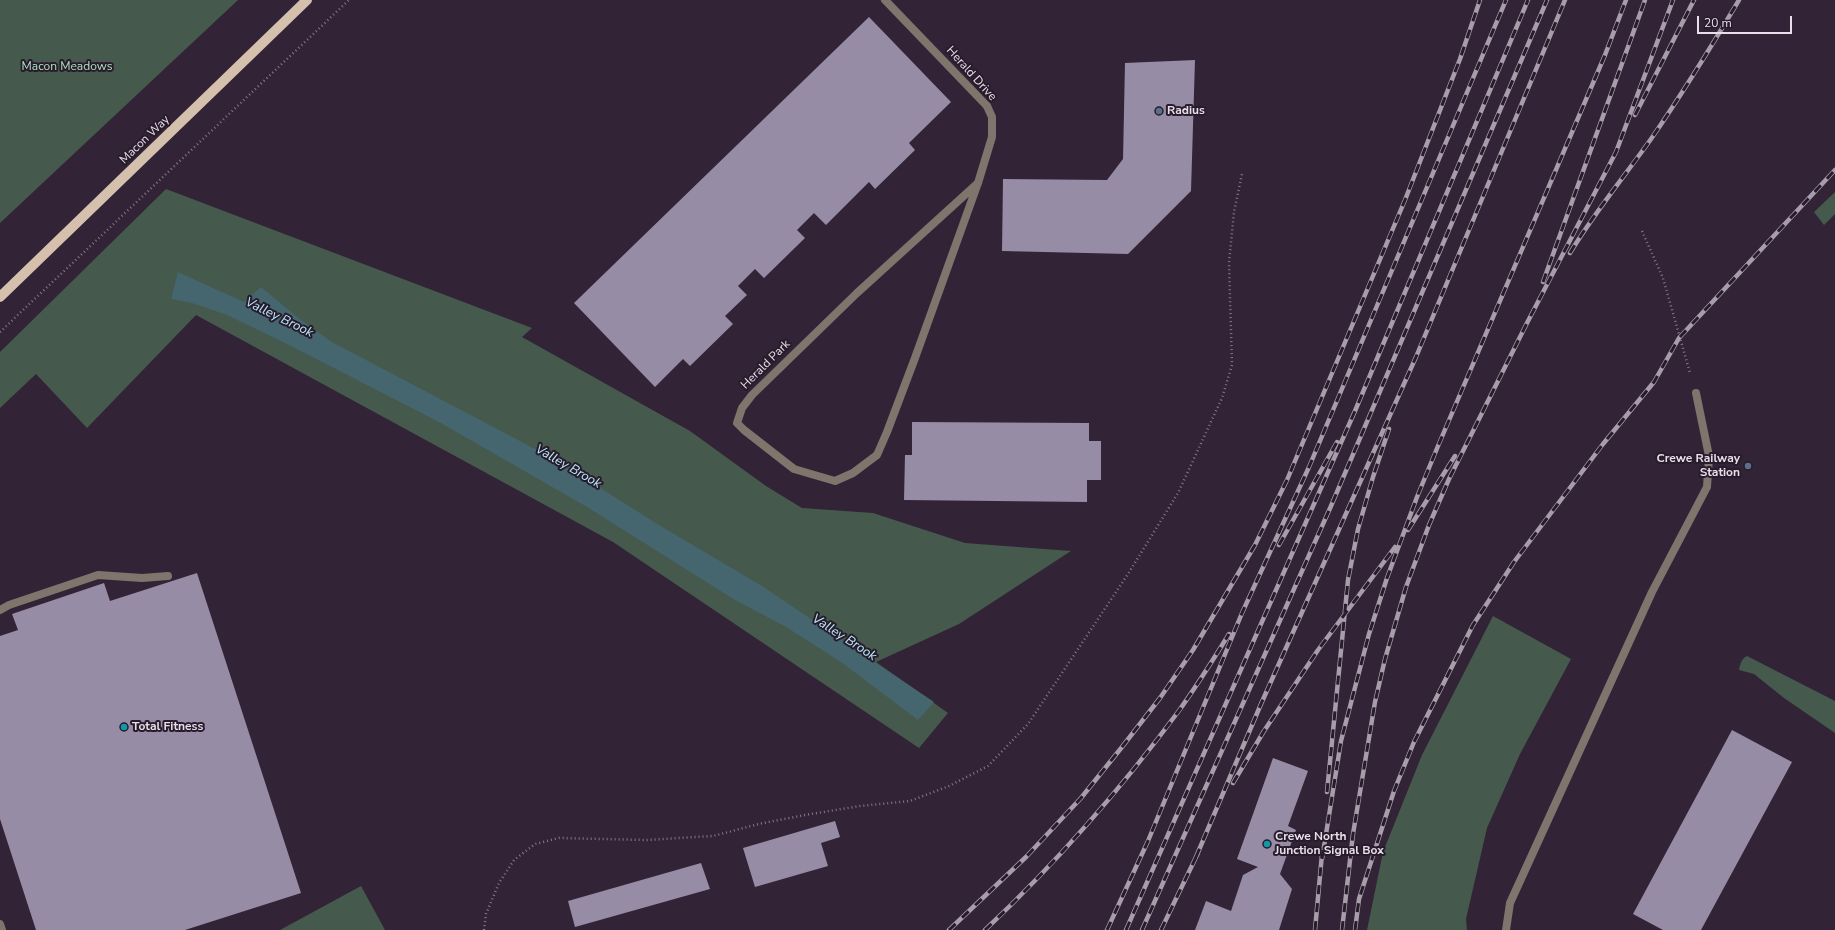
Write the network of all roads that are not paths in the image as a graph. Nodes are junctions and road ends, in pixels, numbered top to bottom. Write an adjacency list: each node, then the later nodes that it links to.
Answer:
1 (307, 0): 4 (main road, Macon Way)
2 (885, 0): 3 (street, Herald Drive)
3 (978, 183): 3 (street, Herald Park)
4 (0, 297)
5 (1696, 393): 10 (street)
6 (168, 576): 7 (street)
7 (0, 610)
8 (0, 924): 9 (street)
9 (2, 930)
10 (1506, 930)

